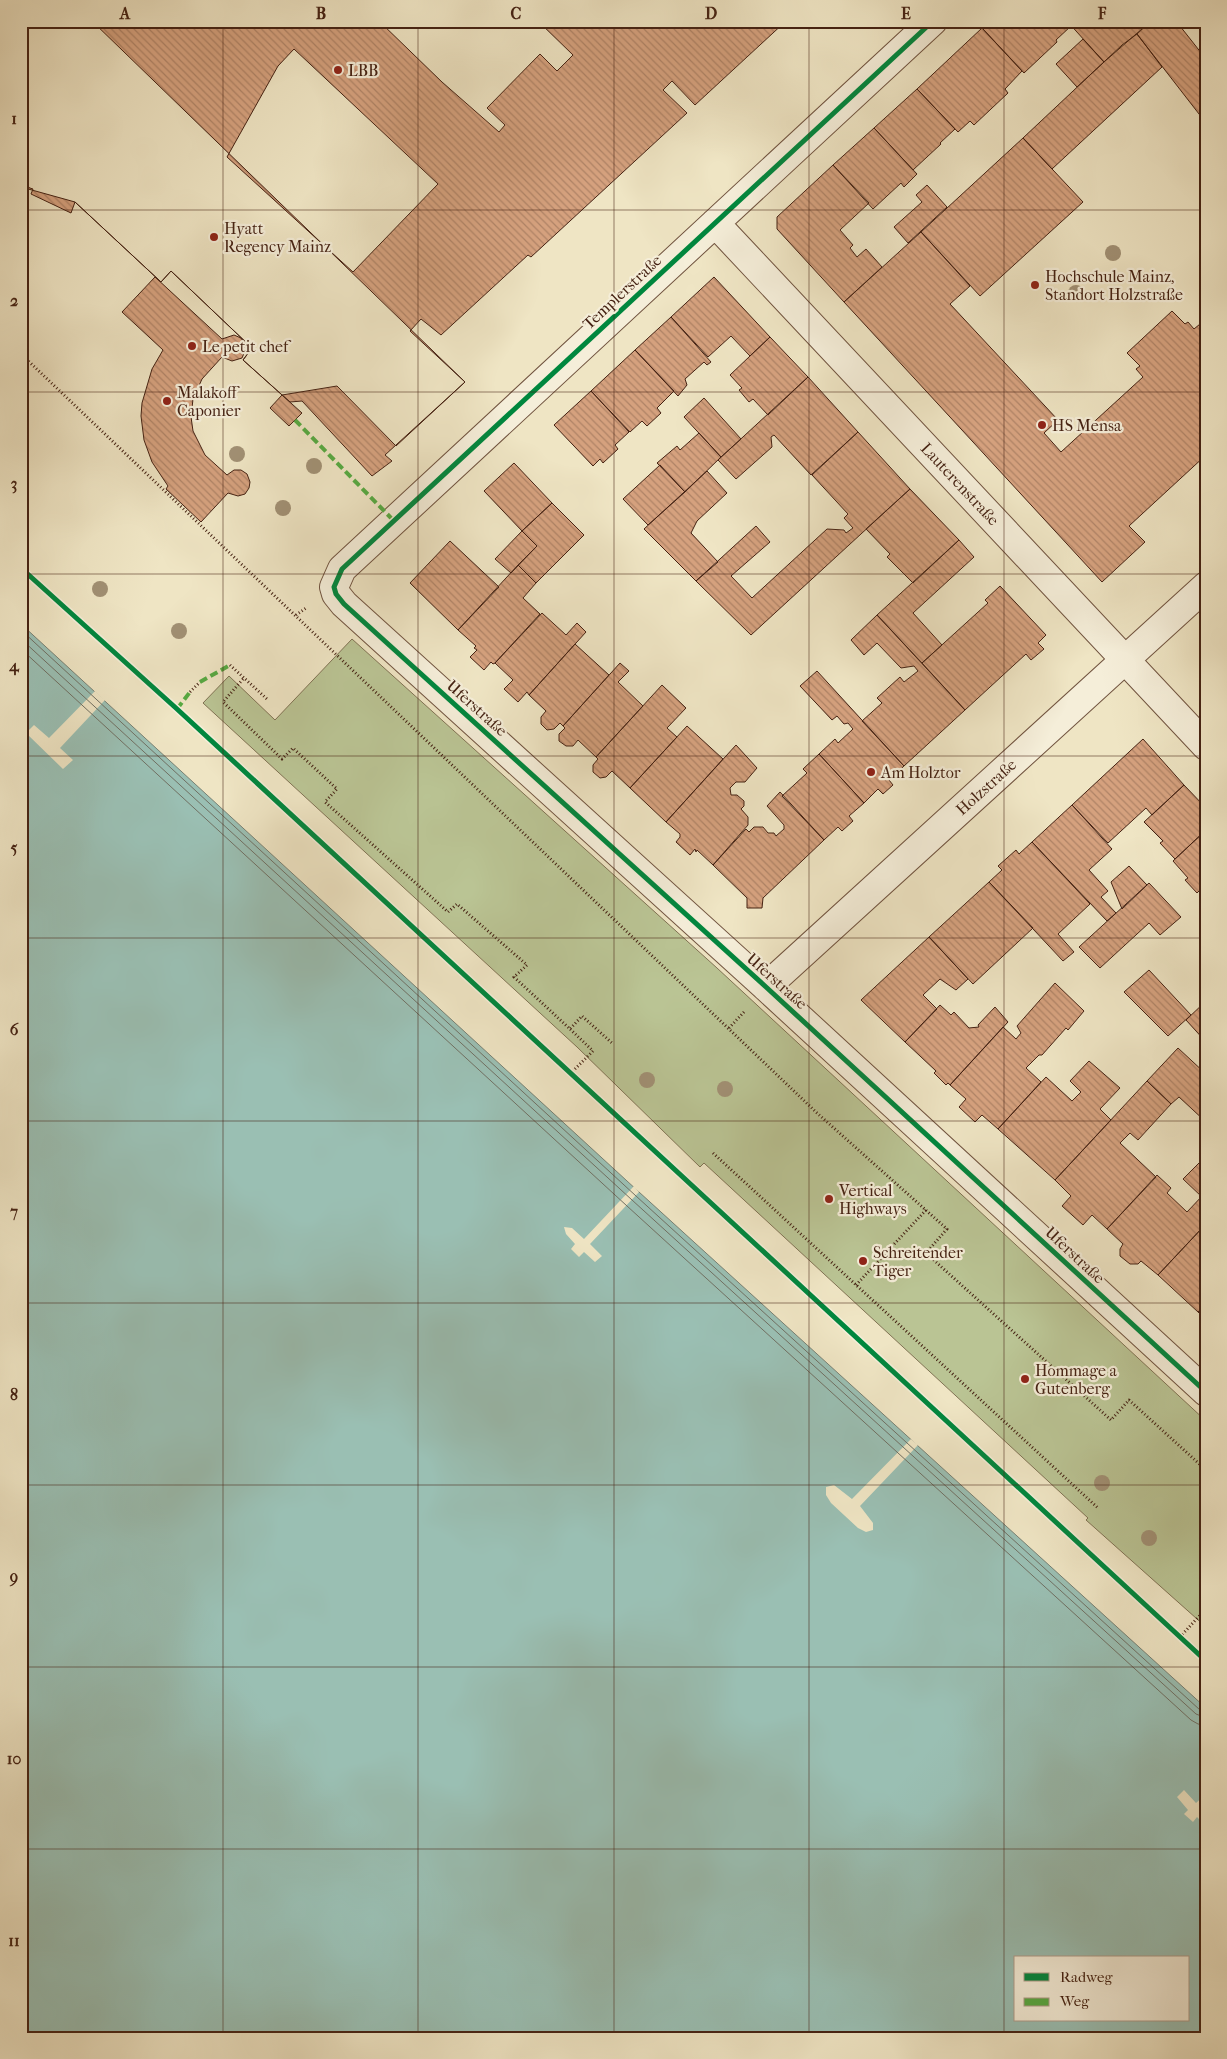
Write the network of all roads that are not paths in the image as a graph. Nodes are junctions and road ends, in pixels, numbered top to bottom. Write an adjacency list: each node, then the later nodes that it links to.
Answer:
1 (933, 21): 2 (street, Templerstraße)
2 (715, 222): 4 (street, Templerstraße); 5 (street, Lauterenstraße)
3 (1206, 586): 5 (street, Holzstraße)
4 (334, 587): 7 (street, Uferstraße)
5 (1126, 661): 6 (street, Lauterenstraße); 7 (street, Holzstraße)
6 (1206, 746)
7 (766, 987): 8 (street, Uferstraße)
8 (1206, 1392)

